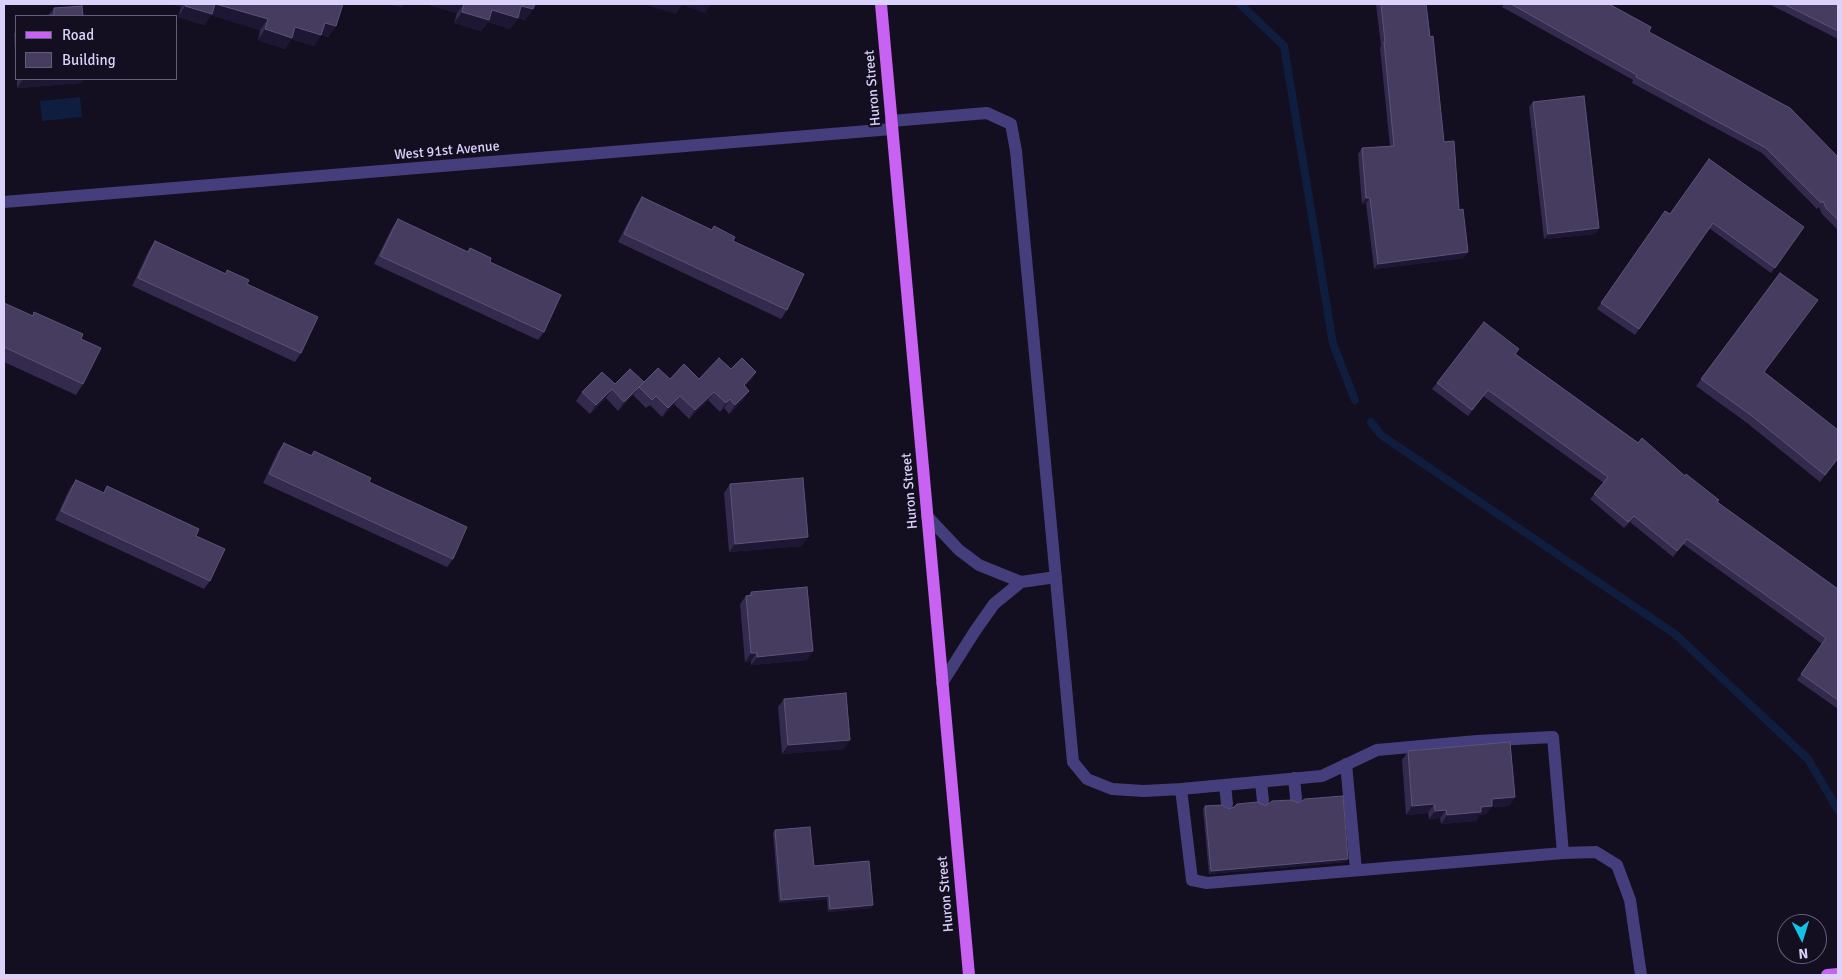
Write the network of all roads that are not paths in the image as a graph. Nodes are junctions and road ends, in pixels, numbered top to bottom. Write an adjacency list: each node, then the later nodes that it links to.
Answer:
1 (881, 4): 2 (main road, Huron Street)
2 (892, 125): 3 (street, West 91st Avenue); 4 (main road, Huron Street); 5 (street, West 91st Avenue)
3 (4, 202)
4 (927, 516): 6 (street); 7 (main road, Huron Street)
5 (1056, 577): 6 (street); 12 (street)
6 (1021, 582): 7 (street)
7 (942, 683): 19 (main road, Huron Street)
8 (1346, 764): 9 (street); 16 (street); 17 (street)
9 (1294, 778): 10 (street); 13 (street)
10 (1261, 782): 11 (street); 14 (street)
11 (1225, 785): 12 (street); 15 (street)
12 (1181, 789): 17 (street)
13 (1296, 798)
14 (1263, 801)
15 (1227, 804)
16 (1563, 853): 17 (street); 20 (street)
17 (1356, 870)
18 (1838, 974): 21 (main road)
19 (968, 975)
20 (1641, 975)
21 (1827, 975)

